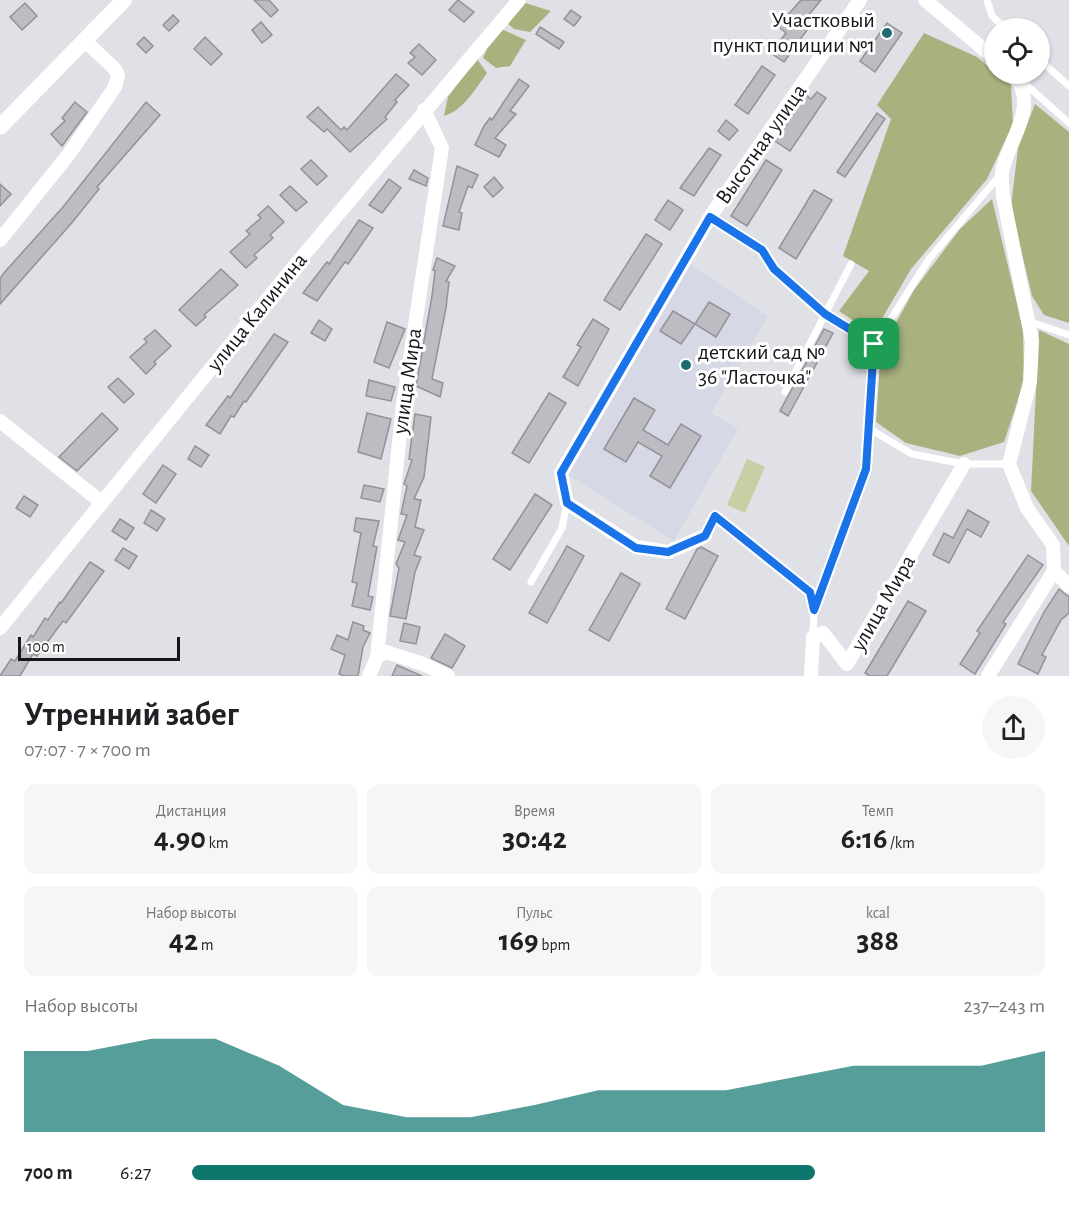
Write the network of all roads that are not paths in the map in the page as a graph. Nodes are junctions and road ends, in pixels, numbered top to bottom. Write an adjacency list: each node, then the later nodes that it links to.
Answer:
1 (124, 0): 7 (street)
2 (519, 0): 13 (street, улица Калинина)
3 (860, 0): 17 (street, Высотная улица)
4 (925, 0): 8 (street)
5 (987, 0): 6 (lane)
6 (994, 18)
7 (84, 40): 15 (street); 18 (street)
8 (984, 50)
9 (1050, 69): 12 (lane)
10 (1018, 84): 16 (street)
11 (1024, 84): 14 (lane)
12 (1069, 86)
13 (424, 110): 29 (street, улица Калинина); 38 (street, улица Мира)
14 (1069, 123)
15 (0, 127)
16 (1002, 172): 21 (street); 23 (lane)
17 (710, 217): 20 (lane); 30 (street, Высотная улица)
18 (0, 240)
19 (851, 264): 20 (lane)
20 (825, 314): 23 (lane); 24 (lane)
21 (1028, 321): 22 (lane); 28 (street)
22 (1069, 335)
23 (874, 344): 26 (lane)
24 (784, 392)
25 (0, 421): 29 (street)
26 (868, 428): 27 (lane); 35 (lane)
27 (964, 464): 28 (lane); 37 (street, улица Мира)
28 (1009, 464): 32 (street)
29 (101, 502): 36 (street, улица Калинина)
30 (567, 503): 31 (street); 33 (lane)
31 (705, 536): 35 (lane)
32 (1054, 571): 34 (street); 42 (street)
33 (531, 582)
34 (1069, 586)
35 (814, 610): 37 (lane)
36 (0, 628)
37 (813, 637): 41 (street, улица Мира)
38 (377, 657): 39 (street, улица Мира); 40 (street)
39 (369, 676)
40 (448, 676)
41 (811, 676)
42 (988, 676)

